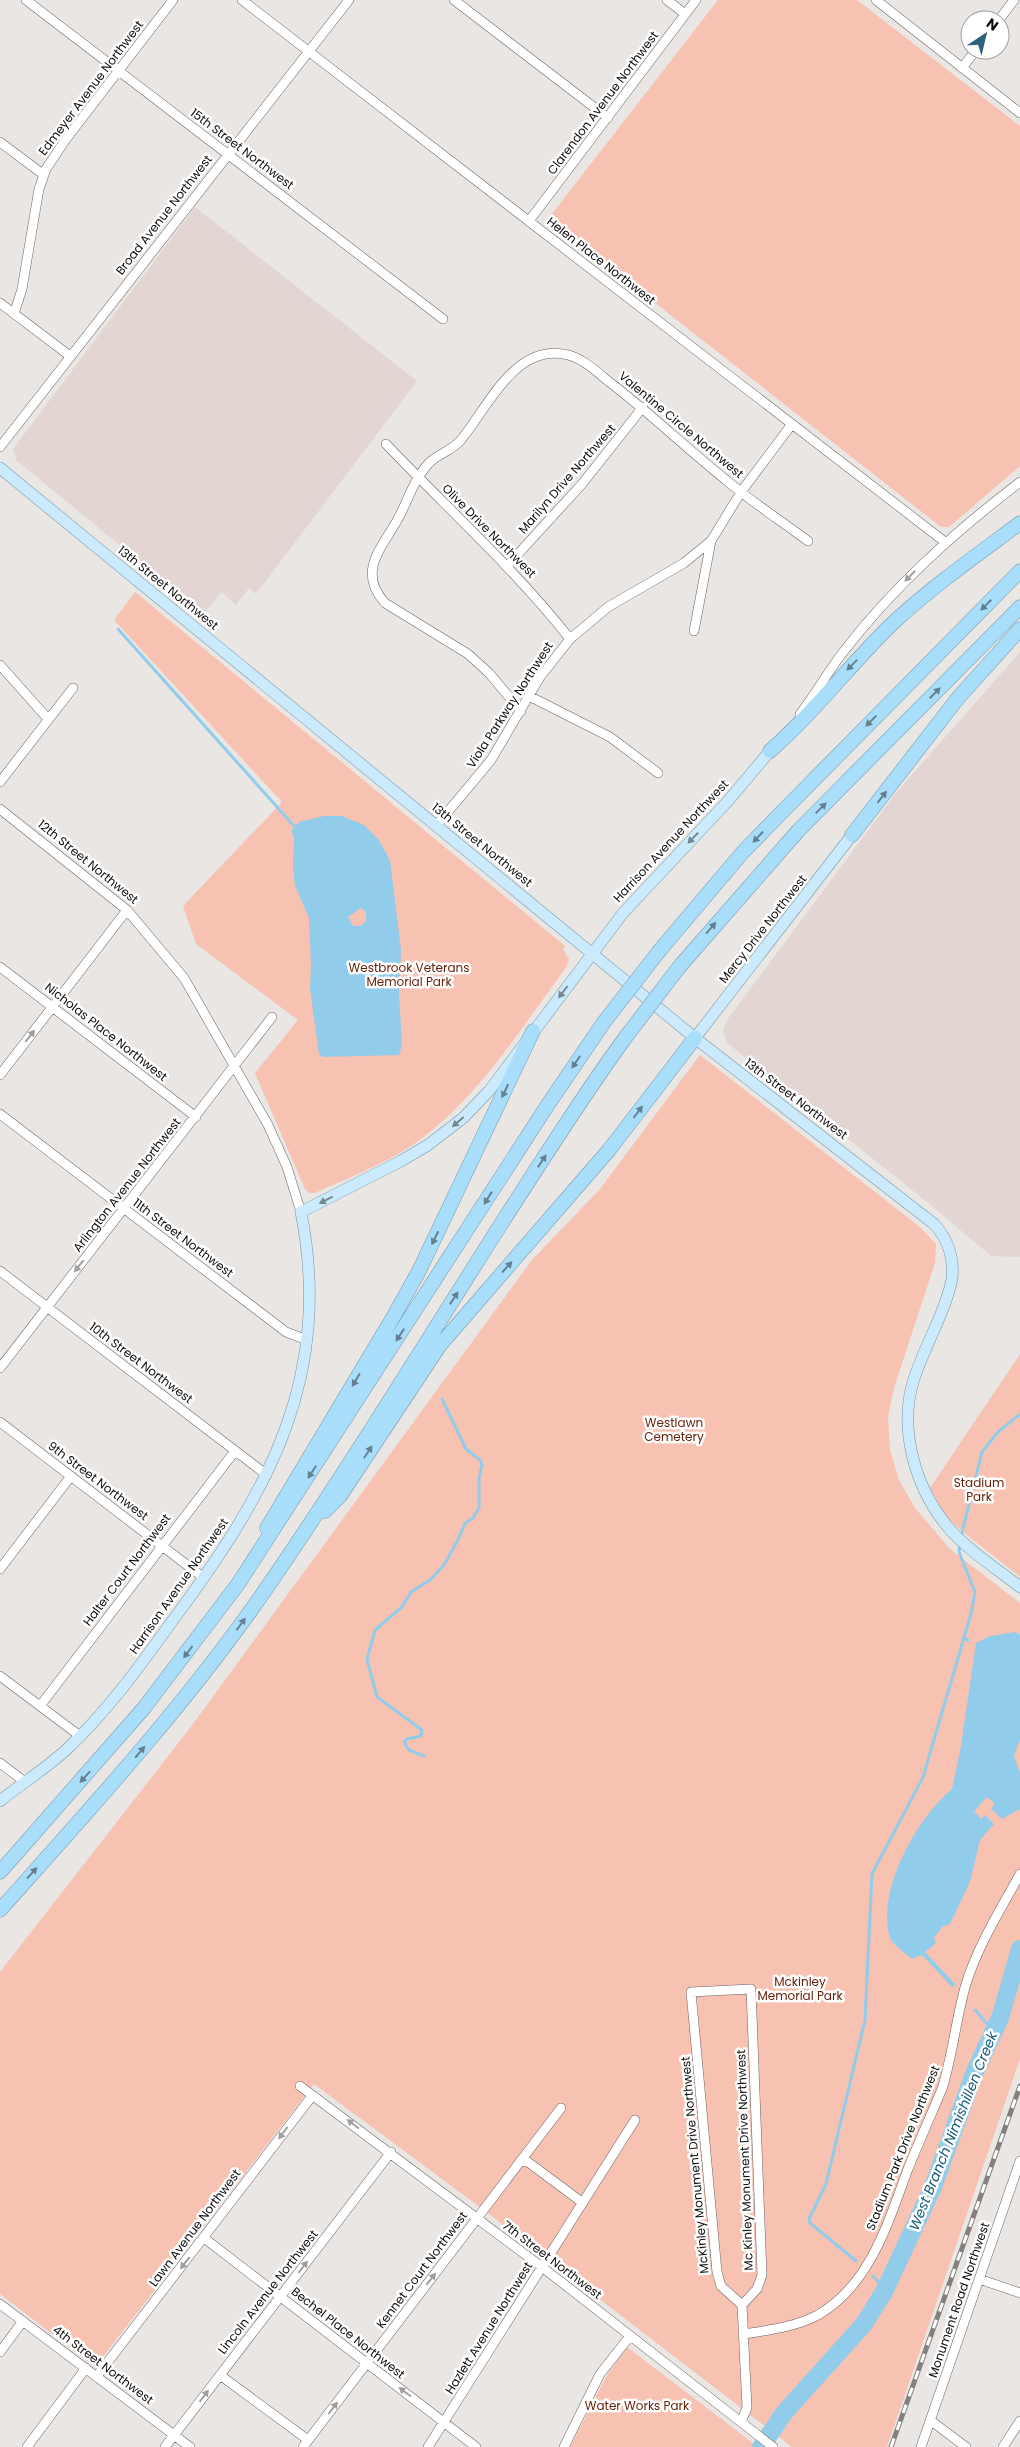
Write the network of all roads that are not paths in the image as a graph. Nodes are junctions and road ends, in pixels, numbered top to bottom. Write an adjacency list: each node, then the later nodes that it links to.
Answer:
1 (26, 0): 13 (street, 15th Street Northwest)
2 (173, 0): 13 (street, Edmeyer Avenue Northwest)
3 (242, 0): 10 (street, Helen Place Northwest)
4 (349, 0): 10 (street, Broad Avenue Northwest)
5 (454, 0): 15 (street)
6 (667, 0): 9 (street)
7 (696, 0): 9 (street, Clarendon Avenue Northwest)
8 (876, 0): 12 (street)
9 (686, 14): 15 (street, Clarendon Avenue Northwest)
10 (309, 51): 17 (street, Broad Avenue Northwest); 19 (street, Helen Place Northwest)
11 (968, 60): 12 (street)
12 (962, 68): 14 (street)
13 (118, 70): 17 (street, 15th Street Northwest); 18 (street, Edmeyer Avenue Northwest)
14 (1020, 113)
15 (608, 118): 19 (street, Clarendon Avenue Northwest)
16 (0, 142): 18 (street)
17 (228, 154): 22 (street, 15th Street Northwest); 23 (street, Broad Avenue Northwest)
18 (44, 175): 21 (street, Edmeyer Avenue Northwest)
19 (529, 221): 25 (street, Helen Place Northwest)
20 (0, 303): 21 (street)
21 (14, 314): 23 (street)
22 (443, 318)
23 (70, 356): 27 (street, Broad Avenue Northwest)
24 (643, 407): 29 (street, Valentine Circle Northwest); 31 (street, Valentine Circle Northwest); 36 (street, Marilyn Drive Northwest)
25 (792, 424): 31 (street); 35 (street, Helen Place Northwest)
26 (386, 444): 29 (street, Olive Drive Northwest)
27 (0, 447)
28 (0, 468): 51 (main road, 13th Street Northwest)
29 (418, 478): 36 (street, Olive Drive Northwest); 45 (street, Valentine Circle Northwest)
30 (1020, 482): 35 (street, Harrison Avenue Northwest)
31 (741, 492): 33 (street); 34 (street, Valentine Circle Northwest)
32 (1020, 523): 47 (highway, one-way to 47)
33 (711, 541): 40 (street); 41 (street, Viola Parkway Northwest)
34 (808, 541)
35 (945, 542): 47 (street, Harrison Avenue Northwest, one-way to 47)
36 (508, 565): 41 (street, Olive Drive Northwest)
37 (1020, 571): 78 (highway, one-way to 78, bridge)
38 (1020, 607): 74 (highway, one-way to 38, bridge)
39 (1020, 629): 52 (highway, one-way to 39)
40 (694, 632)
41 (570, 639): 44 (street, Viola Parkway Northwest)
42 (0, 665): 46 (street)
43 (73, 688): 46 (street)
44 (529, 696): 45 (street, Viola Parkway Northwest); 48 (street)
45 (521, 710): 51 (street, Viola Parkway Northwest)
46 (48, 719): 49 (street)
47 (770, 752): 54 (main road, Harrison Avenue Northwest, one-way to 54)
48 (658, 773)
49 (0, 782)
50 (0, 809): 53 (street, 12th Street Northwest)
51 (436, 826): 54 (main road, 13th Street Northwest)
52 (852, 835): 59 (main road, Mercy Drive Northwest)
53 (127, 910): 56 (street); 60 (street, 12th Street Northwest)
54 (593, 953): 58 (main road, Harrison Avenue Northwest, one-way to 58); 59 (main road, 13th Street Northwest)
55 (0, 967): 56 (street, Nicholas Place Northwest)
56 (53, 1007): 61 (street, one-way to 56); 63 (street, Nicholas Place Northwest)
57 (272, 1017): 60 (street, Arlington Avenue Northwest)
58 (533, 1031): 65 (main road, Harrison Avenue Northwest, one-way to 65); 78 (highway, one-way to 78)
59 (694, 1038): 74 (highway, one-way to 59); 79 (main road, 13th Street Northwest)
60 (236, 1066): 63 (street, Arlington Avenue Northwest); 65 (street, 12th Street Northwest)
61 (0, 1075)
62 (0, 1114): 64 (street, 11th Street Northwest)
63 (196, 1117): 64 (street, Arlington Avenue Northwest)
64 (124, 1209): 67 (street, Arlington Avenue Northwest, one-way to 67); 68 (street, 11th Street Northwest)
65 (301, 1212): 68 (main road, Harrison Avenue Northwest)
66 (0, 1271): 67 (street, 10th Street Northwest)
67 (47, 1307): 69 (street, Arlington Avenue Northwest); 71 (street, 10th Street Northwest)
68 (308, 1340): 73 (main road, Harrison Avenue Northwest)
69 (0, 1368)
70 (0, 1422): 72 (street, 9th Street Northwest)
71 (235, 1451): 73 (street, 10th Street Northwest); 75 (street, Halter Court Northwest)
72 (71, 1476): 75 (street, 9th Street Northwest); 76 (street)
73 (267, 1476): 77 (main road, Harrison Avenue Northwest)
74 (305, 1531): 88 (highway, one-way to 74)
75 (162, 1545): 77 (street, 9th Street Northwest); 81 (street, Halter Court Northwest)
76 (0, 1569)
77 (204, 1578): 82 (main road, Harrison Avenue Northwest)
78 (238, 1584): 86 (highway, one-way to 86)
79 (1020, 1587)
80 (0, 1676): 81 (street)
81 (40, 1706): 82 (street)
82 (80, 1736): 84 (main road, Harrison Avenue Northwest)
83 (0, 1763): 84 (street)
84 (25, 1782): 85 (main road, Harrison Avenue Northwest)
85 (0, 1802)
86 (0, 1872)
87 (1020, 1874): 107 (street, Stadium Park Drive Northwest)
88 (0, 1910)
89 (693, 2012): 105 (street, McKinley Monument Drive Northwest); 105 (street, Mc Kinley Monument Drive Northwest)
90 (300, 2086): 91 (street)
91 (314, 2096): 94 (street, 7th Street Northwest, one-way to 91); 99 (street, Lawn Avenue Northwest, one-way to 99)
92 (561, 2108): 95 (street, Kennet Court Northwest)
93 (635, 2120): 97 (street, Hazlett Avenue Northwest)
94 (390, 2152): 98 (street, 7th Street Northwest); 103 (street, Lincoln Avenue Northwest, one-way to 94)
95 (520, 2161): 97 (street); 98 (street, Kennet Court Northwest)
96 (1020, 2161): 101 (street, Monument Road Northwest)
97 (583, 2203): 100 (street, Hazlett Avenue Northwest)
98 (477, 2219): 100 (street, 7th Street Northwest); 110 (street, Kennet Court Northwest, one-way to 98)
99 (204, 2238): 103 (street, Bechel Place Northwest); 113 (street, Lawn Avenue Northwest, one-way to 113)
100 (542, 2268): 108 (street, 7th Street Northwest); 116 (street, Hazlett Avenue Northwest)
101 (979, 2278): 102 (street); 114 (street, Monument Road Northwest)
102 (1020, 2293)
103 (280, 2296): 110 (street, Bechel Place Northwest); 112 (street, Lincoln Avenue Northwest)
104 (0, 2304): 106 (street, 4th Street Northwest)
105 (742, 2305): 107 (street)
106 (23, 2321): 109 (street); 111 (street, 4th Street Northwest)
107 (744, 2334): 117 (street)
108 (630, 2336): 117 (street, 7th Street Northwest); 125 (street)
109 (0, 2352)
110 (367, 2363): 116 (street, Bechel Place Northwest, one-way to 110); 119 (street, Kennet Court Northwest, one-way to 110)
111 (86, 2368): 113 (street, 4th Street Northwest); 120 (street)
112 (220, 2375): 118 (street, Lincoln Avenue Northwest, one-way to 112); 119 (street)
113 (97, 2376): 118 (street, 4th Street Northwest)
114 (930, 2420): 127 (street, Monument Road Northwest); 128 (street)
115 (1020, 2421): 129 (street)
116 (444, 2422): 123 (street, Hazlett Avenue Northwest); 124 (street, Bechel Place Northwest)
117 (744, 2425): 126 (street, 7th Street Northwest)
118 (174, 2434): 121 (street, Lincoln Avenue Northwest); 122 (street, 4th Street Northwest)
119 (306, 2444)
120 (27, 2447)
121 (165, 2447)
122 (190, 2447)
123 (428, 2447)
124 (476, 2447)
125 (564, 2447)
126 (774, 2447)
127 (920, 2447)
128 (966, 2447)
129 (1003, 2447)

